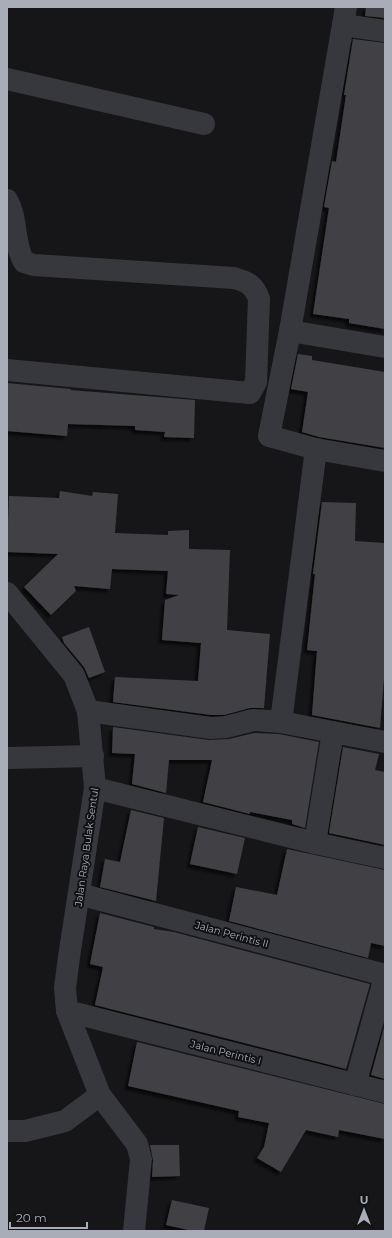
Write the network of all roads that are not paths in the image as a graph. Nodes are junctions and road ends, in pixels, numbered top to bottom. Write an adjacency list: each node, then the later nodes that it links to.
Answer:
1 (344, 16): 2 (street); 6 (street)
2 (385, 31)
3 (7, 79): 4 (street)
4 (204, 124)
5 (7, 200): 8 (street)
6 (290, 331): 7 (street); 9 (street)
7 (385, 348)
8 (7, 370)
9 (316, 448): 10 (street); 13 (street)
10 (385, 461)
11 (7, 594): 12 (street, Jalan Raya Bulak Sentul)
12 (88, 711): 13 (street); 16 (street, Jalan Raya Bulak Sentul)
13 (281, 722): 14 (street)
14 (333, 732): 15 (street); 19 (street)
15 (384, 741)
16 (93, 756): 17 (street); 18 (street, Jalan Raya Bulak Sentul)
17 (7, 758)
18 (95, 788): 19 (street); 21 (street, Jalan Raya Bulak Sentul)
19 (315, 843): 20 (street)
20 (385, 858)
21 (79, 894): 22 (street, Jalan Perintis II); 23 (street, Jalan Raya Bulak Sentul)
22 (385, 976): 24 (street)
23 (67, 1011): 24 (street, Jalan Perintis I); 26 (street, Jalan Raya Bulak Sentul)
24 (354, 1085): 25 (street, Jalan Perintis I)
25 (385, 1092)
26 (100, 1095): 27 (street); 28 (street, Jalan Raya Bulak Sentul)
27 (7, 1131)
28 (136, 1230)

